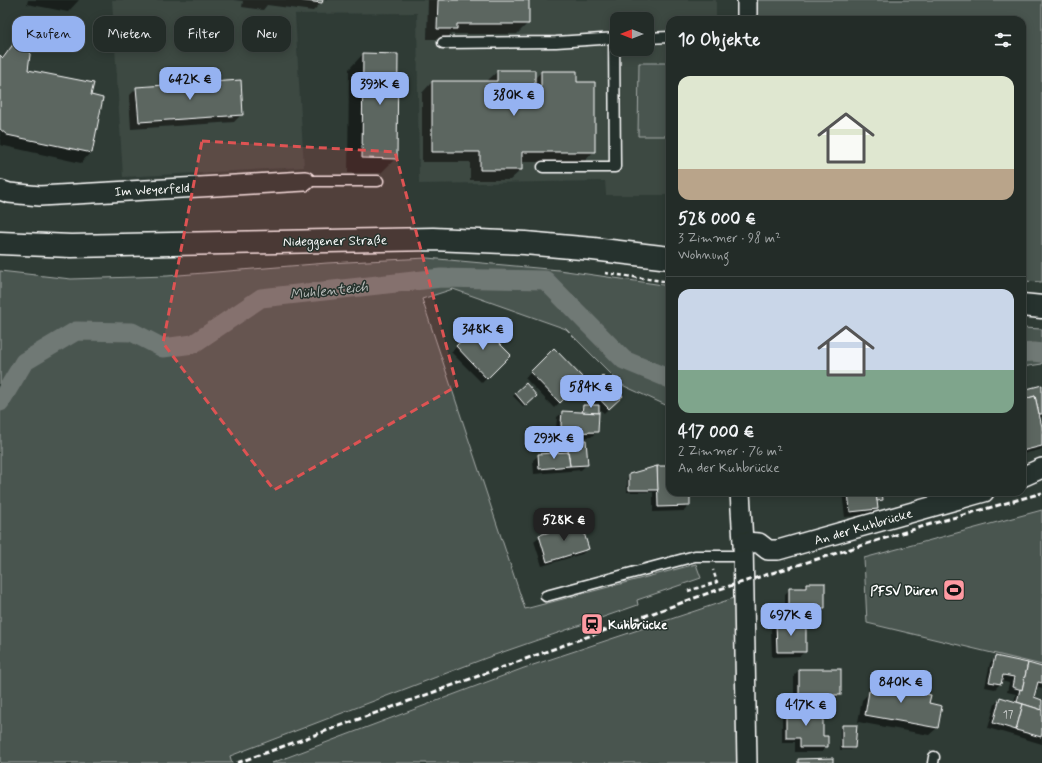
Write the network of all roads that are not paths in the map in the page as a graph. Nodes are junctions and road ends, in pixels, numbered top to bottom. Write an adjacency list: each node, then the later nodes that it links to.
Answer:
1 (748, 0): 2 (street)
2 (747, 16)
3 (666, 37): 5 (lane)
4 (610, 38): 6 (lane)
5 (654, 38)
6 (443, 43)
7 (616, 56): 8 (lane)
8 (543, 167)
9 (378, 180): 10 (lane)
10 (305, 181): 11 (street, Im Weyerfeld)
11 (0, 190)
12 (0, 243): 13 (main road, Nideggener Straße)
13 (666, 258)
14 (1026, 305): 15 (main road)
15 (1042, 307)
16 (1042, 468): 17 (street)
17 (1026, 475)
18 (740, 496): 20 (street)
19 (970, 496): 20 (street, An der Kuhbrücke)
20 (738, 551): 21 (lane); 22 (street)
21 (546, 596)
22 (747, 763)

